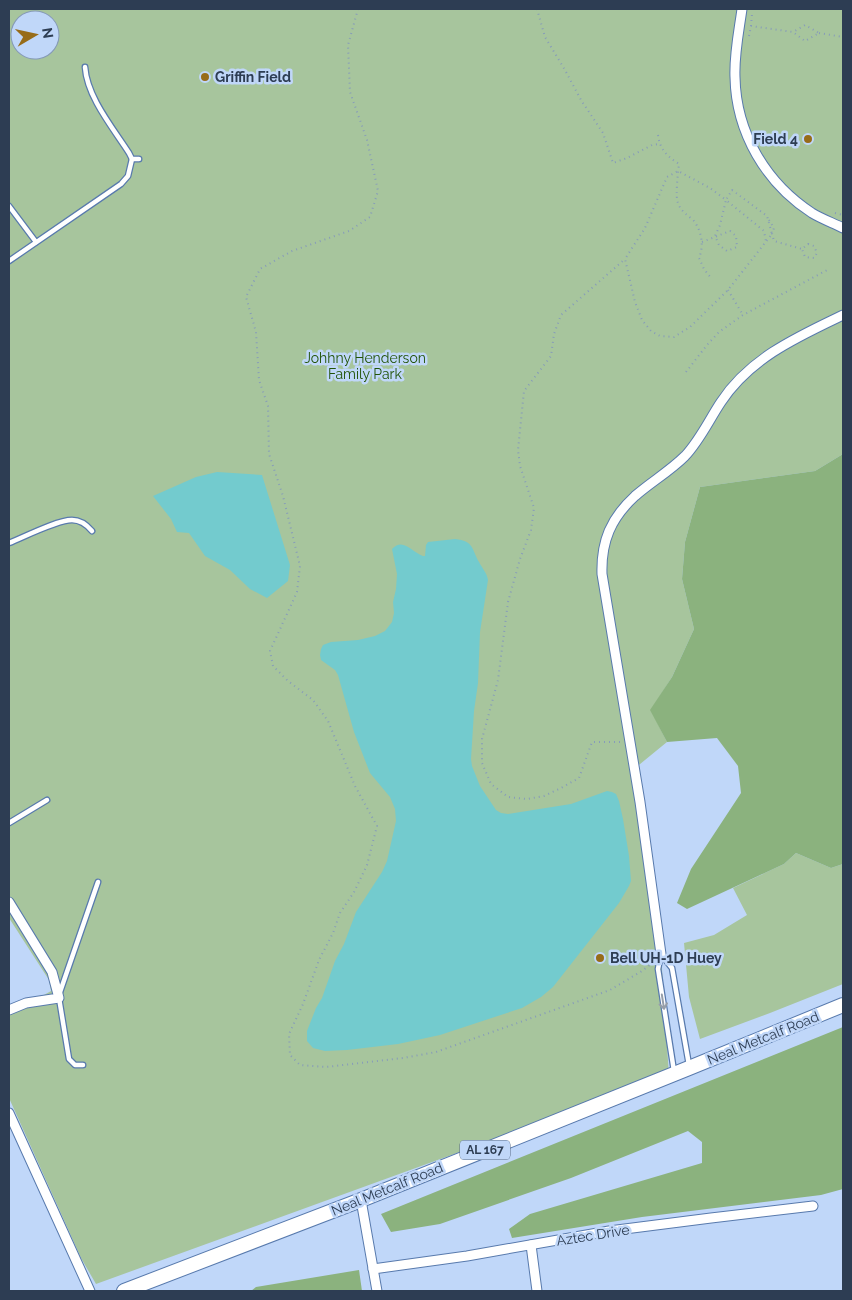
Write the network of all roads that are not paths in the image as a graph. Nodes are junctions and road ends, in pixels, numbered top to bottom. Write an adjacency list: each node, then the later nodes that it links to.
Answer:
1 (742, 9): 6 (street)
2 (85, 67): 3 (lane)
3 (132, 159): 4 (lane); 7 (lane)
4 (139, 159)
5 (9, 206): 7 (lane)
6 (843, 228)
7 (36, 242): 8 (lane)
8 (9, 261)
9 (843, 315): 16 (street)
10 (92, 531): 11 (lane)
11 (9, 543)
12 (47, 800): 13 (lane)
13 (9, 823)
14 (98, 882): 17 (lane)
15 (9, 902): 17 (street)
16 (662, 954): 21 (lane); 22 (lane, one-way to 22)
17 (59, 997): 19 (street); 20 (lane)
18 (843, 1005): 21 (main road, Neal Metcalf Road / AL 167)
19 (9, 1010)
20 (83, 1066)
21 (689, 1068): 22 (main road, Neal Metcalf Road / AL 167)
22 (675, 1074): 24 (main road, Neal Metcalf Road / AL 167)
23 (9, 1113): 28 (street)
24 (361, 1200): 27 (street); 29 (main road, Neal Metcalf Road / AL 167)
25 (813, 1206): 26 (street, Aztec Drive)
26 (531, 1244): 27 (street, Aztec Drive); 31 (street)
27 (373, 1269): 30 (street)
28 (90, 1291)
29 (124, 1291)
30 (376, 1291)
31 (537, 1291)

